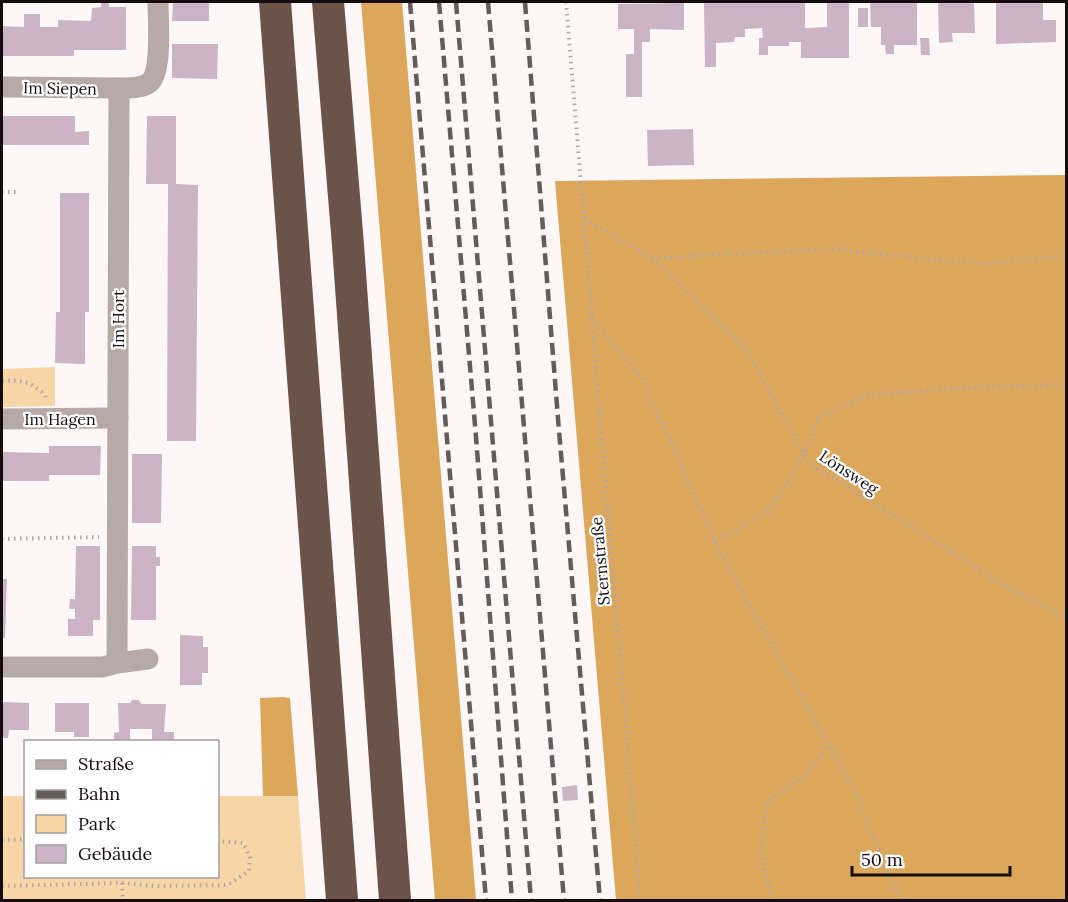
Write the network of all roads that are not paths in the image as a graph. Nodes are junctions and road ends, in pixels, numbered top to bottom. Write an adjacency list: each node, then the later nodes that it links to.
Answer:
1 (158, 2): 5 (street)
2 (274, 2): 11 (highway)
3 (328, 2): 12 (highway)
4 (2, 87): 5 (street, Im Siepen)
5 (119, 88): 6 (street, Im Hort)
6 (118, 418): 7 (street, Im Hagen); 9 (street, Im Hort)
7 (2, 419)
8 (148, 659): 9 (street)
9 (117, 663): 10 (street)
10 (2, 667)
11 (342, 900)
12 (395, 900)

